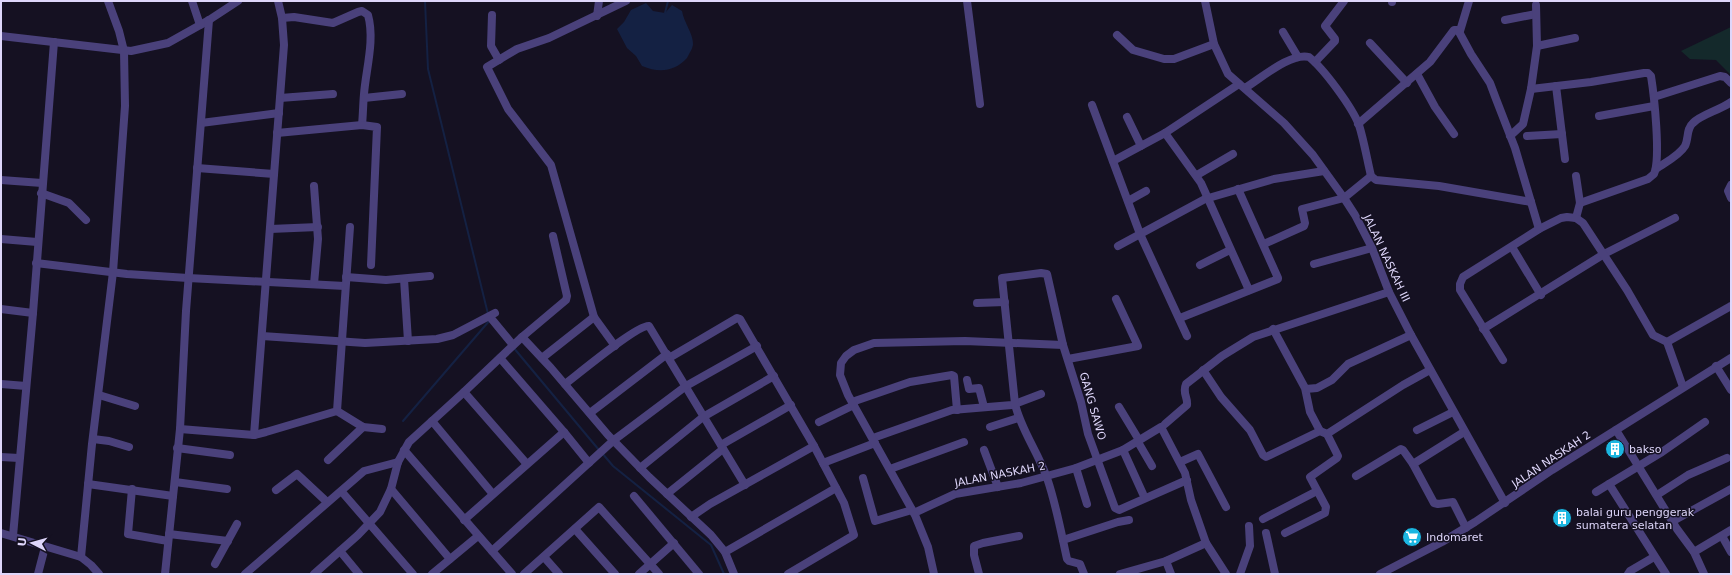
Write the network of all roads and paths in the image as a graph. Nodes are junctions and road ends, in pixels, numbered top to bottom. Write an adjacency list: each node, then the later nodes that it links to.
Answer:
1 (108, 1): 26 (street)
2 (192, 1): 16 (street)
3 (238, 1): 14 (street)
4 (278, 1): 13 (street)
5 (626, 1): 12 (street)
6 (968, 1): 42 (street)
7 (1205, 1): 24 (street, JALAN NASKAH III)
8 (1344, 1): 29 (street)
9 (1469, 1): 17 (street)
10 (599, 2): 12 (street)
11 (492, 15): 28 (street)
12 (597, 16): 28 (street)
13 (282, 18): 39 (street); 40 (street)
14 (209, 20): 16 (street); 48 (street)
15 (1505, 20): 25 (street)
16 (200, 25): 26 (street)
17 (1460, 31): 30 (street); 55 (street)
18 (1283, 32): 27 (street)
19 (1, 36): 22 (street)
20 (1117, 36): 24 (street)
21 (1575, 38): 25 (street)
22 (54, 42): 26 (street); 69 (street)
23 (1370, 43): 31 (street)
24 (1214, 44): 33 (street, JALAN NASKAH III)
25 (1537, 46): 35 (street)
26 (124, 52): 102 (street)
27 (1298, 57): 29 (street); 33 (street)
28 (499, 60): 119 (street)
29 (1315, 62): 49 (street)
30 (1417, 74): 31 (street); 53 (street)
31 (1407, 83): 49 (street)
32 (1731, 83): 38 (street)
33 (1242, 86): 52 (street); 63 (street, JALAN NASKAH III)
34 (1556, 86): 35 (street); 38 (street); 54 (street)
35 (1531, 89): 55 (street)
36 (333, 94): 39 (street)
37 (402, 94): 40 (street)
38 (1654, 96): 44 (street)
39 (280, 98): 45 (street)
40 (364, 98): 50 (street)
41 (1731, 102): 62 (street)
42 (980, 104)
43 (1092, 105): 60 (street)
44 (1654, 106): 46 (street); 62 (street)
45 (279, 113): 48 (street); 51 (street)
46 (1599, 116)
47 (1127, 117): 57 (street)
48 (201, 123): 61 (street)
49 (1358, 124): 66 (street)
50 (362, 125): 51 (street); 101 (street)
51 (277, 133): 64 (street)
52 (1165, 133): 57 (street); 65 (street)
53 (1454, 134)
54 (1562, 134): 56 (street); 59 (street)
55 (1510, 136): 79 (street)
56 (1527, 136)
57 (1141, 146): 60 (street)
58 (1233, 154): 65 (street)
59 (1565, 159)
60 (1113, 161): 78 (street)
61 (197, 168): 64 (street); 105 (street)
62 (1656, 169): 80 (street)
63 (1324, 171): 72 (street); 76 (street, JALAN NASKAH III)
64 (274, 174): 86 (street)
65 (1197, 175): 75 (street)
66 (1371, 176): 76 (street); 79 (street)
67 (1576, 176): 80 (street)
68 (1, 180): 69 (street)
69 (42, 183): 74 (street)
70 (1731, 185): 77 (street)
71 (314, 186): 84 (street)
72 (1238, 190): 75 (street); 92 (street)
73 (1146, 191): 78 (street)
74 (41, 193): 83 (street); 91 (street)
75 (1208, 198): 88 (street); 96 (street)
76 (1344, 198): 92 (street); 95 (street, JALAN NASKAH III)
77 (1731, 198)
78 (1128, 201): 88 (street)
79 (1531, 202): 87 (street)
80 (1580, 203): 81 (street)
81 (1576, 218): 87 (street); 97 (street)
82 (1675, 218): 97 (street)
83 (86, 220)
84 (318, 227): 86 (street); 108 (street)
85 (350, 228): 104 (street)
86 (270, 229): 107 (street)
87 (1539, 229): 94 (street)
88 (1140, 234): 93 (street); 120 (street)
89 (554, 236): 126 (street)
90 (1, 239): 91 (street)
91 (38, 242): 98 (street)
92 (1264, 244): 110 (street)
93 (1118, 246)
94 (1512, 247): 112 (street); 122 (street)
95 (1372, 248): 99 (street); 111 (street, JALAN NASKAH III)
96 (1230, 250): 100 (street); 110 (street)
97 (1604, 254): 112 (street); 129 (street)
98 (36, 263): 102 (street); 118 (street)
99 (1314, 264)
100 (1200, 265)
101 (371, 266)
102 (113, 272): 105 (street); 155 (street)
103 (430, 276): 106 (street)
104 (346, 277): 106 (street); 109 (street)
105 (188, 278): 107 (street); 174 (street)
106 (404, 279): 128 (street)
107 (266, 281): 108 (street); 124 (street)
108 (314, 284): 109 (street)
109 (345, 286): 127 (street)
110 (1248, 290): 120 (street)
111 (1389, 292): 121 (street); 123 (street, JALAN NASKAH III)
112 (1541, 295): 122 (street)
113 (1116, 299): 138 (street)
114 (1005, 302): 115 (street); 130 (street); 131 (street, GANG SAWO)
115 (977, 303)
116 (1731, 306): 129 (street)
117 (1, 309): 118 (street)
118 (33, 313): 148 (street)
119 (594, 316): 133 (street); 137 (street)
120 (1180, 318): 125 (street)
121 (1273, 329): 142 (street); 151 (street)
122 (1484, 329): 140 (street)
123 (1411, 335): 143 (street, JALAN NASKAH III); 151 (street)
124 (262, 336): 127 (street); 181 (street)
125 (1187, 336)
126 (522, 337): 132 (street); 137 (street)
127 (342, 341): 128 (street); 163 (street)
128 (408, 341): 132 (street)
129 (1667, 342): 150 (street)
130 (1008, 344): 131 (street); 156 (street); 157 (street)
131 (1063, 345): 138 (street, GANG SAWO)
132 (512, 346): 136 (street)
133 (615, 346): 135 (street); 147 (street)
134 (757, 346): 135 (street); 144 (street); 149 (street)
135 (668, 356): 149 (street); 165 (street)
136 (500, 358): 153 (street); 178 (street)
137 (542, 358): 147 (street)
138 (1068, 358): 199 (street, GANG SAWO)
139 (1731, 358): 141 (street, JALAN NASKAH 2)
140 (1503, 360)
141 (1716, 366): 150 (street, JALAN NASKAH 2); 152 (street)
142 (1204, 370): 171 (street); 180 (street)
143 (1430, 370): 164 (street, JALAN NASKAH III); 180 (street)
144 (774, 376): 158 (street); 166 (street)
145 (966, 380): 160 (street)
146 (1, 384): 148 (street)
147 (565, 384): 165 (street)
148 (26, 386): 196 (street)
149 (686, 386): 166 (street); 183 (street)
150 (1684, 387): 177 (street, JALAN NASKAH 2)
151 (1306, 389): 180 (street)
152 (1731, 390)
153 (464, 392): 168 (street); 202 (street)
154 (1041, 394): 157 (street)
155 (99, 395): 159 (street); 182 (street)
156 (853, 404): 162 (street); 169 (street); 184 (street)
157 (1015, 404): 160 (street); 167 (street)
158 (791, 405): 188 (street); 189 (street)
159 (135, 406)
160 (984, 407): 162 (street)
161 (1119, 407): 185 (street)
162 (957, 410): 184 (street)
163 (337, 411): 172 (street); 181 (street)
164 (1453, 412): 176 (street); 179 (street, JALAN NASKAH III)
165 (590, 413): 183 (street)
166 (703, 417): 189 (street); 208 (street)
167 (1018, 418): 173 (street); 211 (street)
168 (432, 421): 191 (street); 229 (street)
169 (819, 422)
170 (1705, 422): 207 (street)
171 (1165, 424)
172 (363, 427): 175 (street); 198 (street)
173 (990, 427)
174 (180, 429): 181 (street); 190 (street)
175 (382, 429)
176 (1417, 430)
177 (1616, 430): 207 (street); 236 (street, JALAN NASKAH 2)
178 (564, 432): 202 (street); 203 (street)
179 (1464, 432): 205 (street); 236 (street, JALAN NASKAH III)
180 (1323, 433): 226 (street)
181 (254, 435)
182 (93, 439): 187 (street); 216 (street)
183 (614, 440): 203 (street); 208 (street)
184 (874, 440): 204 (street); 210 (street)
185 (1138, 441): 193 (street, JALAN NASKAH 2); 201 (street, JALAN NASKAH 2); 206 (street)
186 (964, 442): 210 (street)
187 (129, 446)
188 (814, 446): 204 (street); 218 (street)
189 (722, 447): 218 (street); 230 (street)
190 (177, 448): 194 (street); 215 (street)
191 (404, 450): 200 (street); 242 (street)
192 (984, 450): 219 (street)
193 (1123, 450): 199 (street, JALAN NASKAH 2); 231 (street)
194 (230, 455)
195 (1, 457): 196 (street)
196 (19, 458): 254 (street)
197 (1727, 458): 232 (street)
198 (328, 460)
199 (1098, 460): 209 (street, JALAN NASKAH 2); 214 (street, GANG SAWO)
200 (398, 462): 223 (street); 227 (street)
201 (1180, 462): 214 (street, JALAN NASKAH 2); 238 (street)
202 (526, 463): 229 (street)
203 (589, 463): 265 (street)
204 (823, 463): 220 (street)
205 (1413, 464): 212 (street); 248 (street)
206 (1152, 466)
207 (1638, 466): 217 (street); 232 (street)
208 (640, 468): 230 (street)
209 (1076, 468): 211 (street, JALAN NASKAH 2); 237 (street)
210 (890, 469): 239 (street)
211 (1046, 476): 219 (street, JALAN NASKAH 2); 259 (street)
212 (1356, 476)
213 (863, 478): 239 (street, JALAN NASKAH 2)
214 (1187, 480): 262 (street, JALAN NASKAH 2)
215 (175, 482): 222 (street); 233 (street)
216 (88, 484): 221 (street); 269 (street)
217 (1609, 484): 228 (street); 271 (street)
218 (745, 485): 240 (street)
219 (998, 487): 239 (street, JALAN NASKAH 2)
220 (836, 488): 266 (street); 292 (street)
221 (132, 489): 233 (street); 258 (street)
222 (227, 489)
223 (391, 489): 245 (street); 272 (street)
224 (1731, 489): 244 (street)
225 (276, 490): 235 (street)
226 (1317, 491): 241 (street); 253 (street)
227 (342, 492): 235 (street); 245 (street)
228 (1596, 492)
229 (492, 494): 242 (street)
230 (667, 494): 240 (street)
231 (1143, 494)
232 (1657, 495): 244 (street)
233 (173, 496): 258 (street)
234 (634, 496): 261 (street)
235 (327, 502): 277 (street)
236 (1505, 503): 248 (street, JALAN NASKAH 2)
237 (1087, 504)
238 (1226, 507)
239 (913, 511): 293 (street)
240 (691, 517): 266 (street)
241 (1262, 519)
242 (464, 520): 255 (street)
243 (1129, 520): 259 (street)
244 (1673, 522): 267 (street)
245 (370, 523): 264 (street); 283 (street)
246 (237, 524): 260 (street)
247 (1249, 526): 299 (street)
248 (1466, 528): 301 (street, JALAN NASKAH 2)
249 (575, 529): 270 (street); 275 (street); 287 (street)
250 (1731, 530): 257 (street)
251 (1266, 532): 300 (street)
252 (1, 533): 254 (street)
253 (1285, 533)
254 (13, 536): 263 (street)
255 (478, 536): 265 (street); 272 (street)
256 (1019, 536): 294 (street)
257 (1722, 536): 267 (street); 268 (street)
258 (169, 537): 260 (street); 280 (street)
259 (1063, 540): 295 (street)
260 (228, 541): 274 (street)
261 (674, 543): 275 (street); 290 (street)
262 (1206, 543): 273 (street); 298 (street, JALAN NASKAH 2)
263 (46, 547): 269 (street); 278 (street)
264 (340, 551): 281 (street); 282 (street)
265 (492, 551): 276 (street)
266 (725, 552): 291 (street)
267 (1694, 552): 304 (street)
268 (1731, 552)
269 (81, 557): 279 (street)
270 (544, 557): 285 (street); 286 (street)
271 (1654, 557): 302 (street); 303 (street)
272 (450, 559): 284 (street)
273 (1166, 561): 296 (street); 297 (street)
274 (215, 564)
275 (650, 564): 288 (street); 289 (street)
276 (506, 572)
277 (248, 573)
278 (38, 574)
279 (99, 574)
280 (165, 574)
281 (314, 574)
282 (359, 574)
283 (413, 574)
284 (432, 574)
285 (524, 574)
286 (560, 574)
287 (615, 574)
288 (639, 574)
289 (659, 574)
290 (700, 574)
291 (734, 574)
292 (788, 574)
293 (934, 574)
294 (979, 574)
295 (1084, 574)
296 (1121, 574)
297 (1171, 574)
298 (1226, 574)
299 (1240, 574)
300 (1275, 574)
301 (1381, 574)
302 (1628, 574)
303 (1666, 574)
304 (1704, 574)

